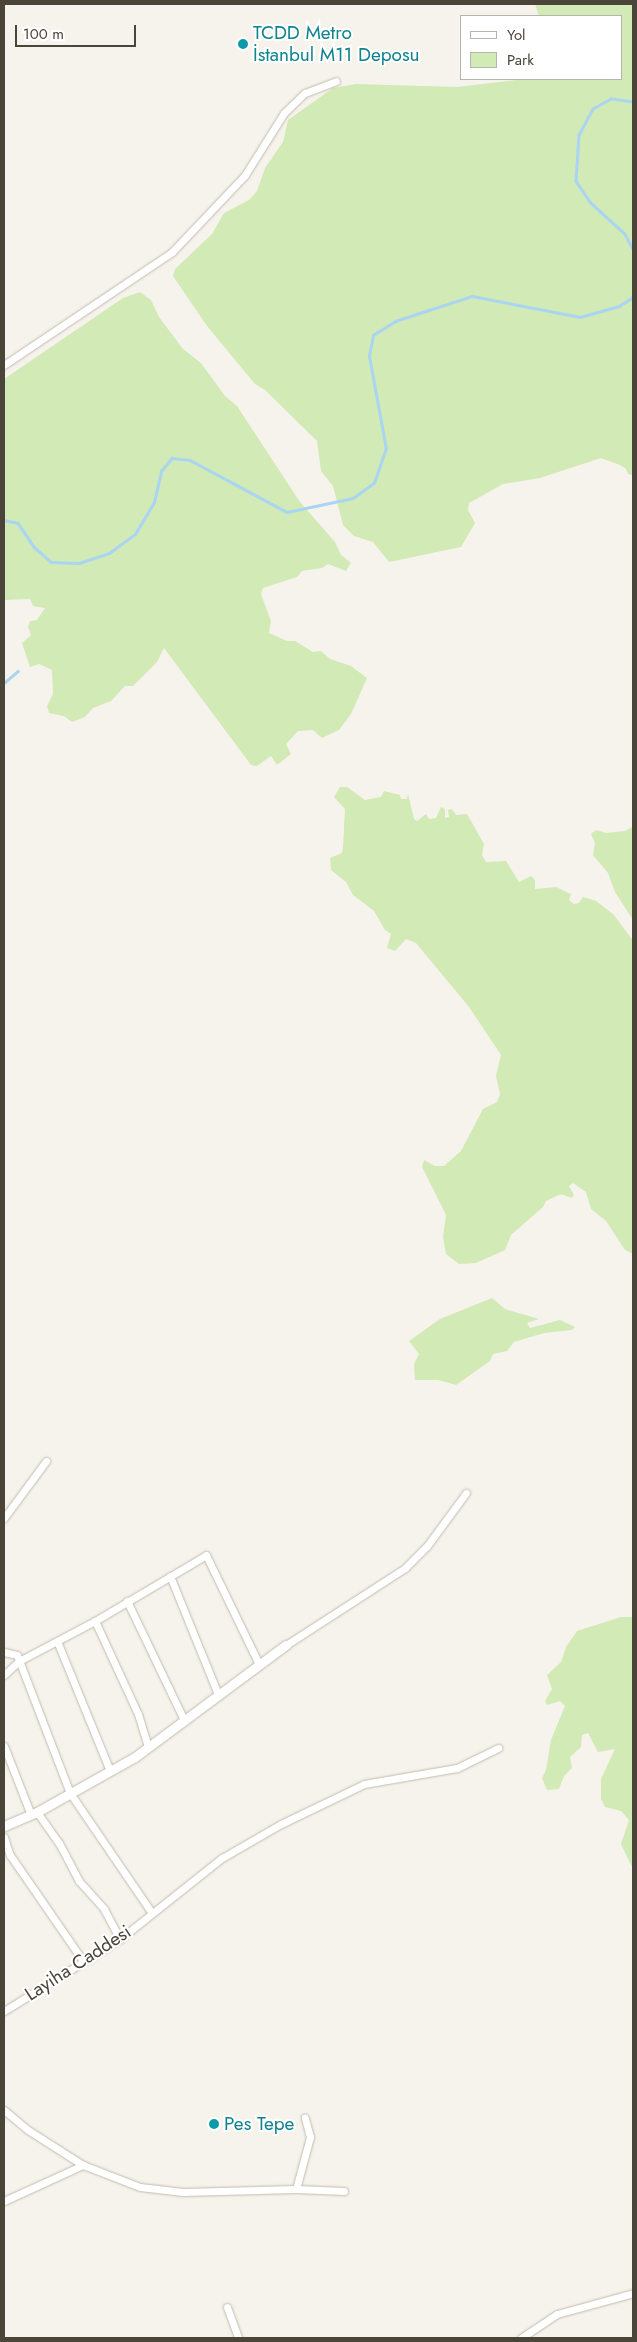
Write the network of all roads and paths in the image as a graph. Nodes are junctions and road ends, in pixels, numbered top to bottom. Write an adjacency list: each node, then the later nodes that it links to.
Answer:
1 (336, 81): 2 (street)
2 (4, 365)
3 (46, 1461): 5 (street)
4 (466, 1493): 10 (street)
5 (4, 1518)
6 (170, 1576): 7 (street); 13 (street); 15 (street)
7 (128, 1601): 8 (street); 16 (street)
8 (95, 1621): 9 (street); 18 (street)
9 (57, 1641): 12 (street); 20 (street)
10 (286, 1645): 13 (street)
11 (4, 1652): 12 (street)
12 (20, 1661): 14 (street); 21 (street)
13 (259, 1664): 15 (street)
14 (4, 1675)
15 (218, 1694): 16 (street)
16 (184, 1720): 18 (street)
17 (4, 1746): 22 (street)
18 (148, 1747): 20 (street)
19 (498, 1748): 25 (street, Layiha Caddesi)
20 (110, 1771): 21 (street)
21 (70, 1793): 22 (street); 25 (street)
22 (34, 1813): 23 (street); 26 (street)
23 (4, 1826)
24 (4, 1837): 27 (street)
25 (152, 1913): 26 (street, Layiha Caddesi)
26 (120, 1938): 27 (street, Layiha Caddesi)
27 (83, 1961): 28 (street, Layiha Caddesi)
28 (4, 2011)
29 (4, 2110): 31 (street)
30 (305, 2118): 32 (street)
31 (83, 2165): 32 (street); 34 (street)
32 (296, 2189): 33 (street)
33 (344, 2191)
34 (4, 2201)
35 (633, 2293): 38 (street)
36 (227, 2307): 37 (street)
37 (238, 2338)
38 (521, 2338)

